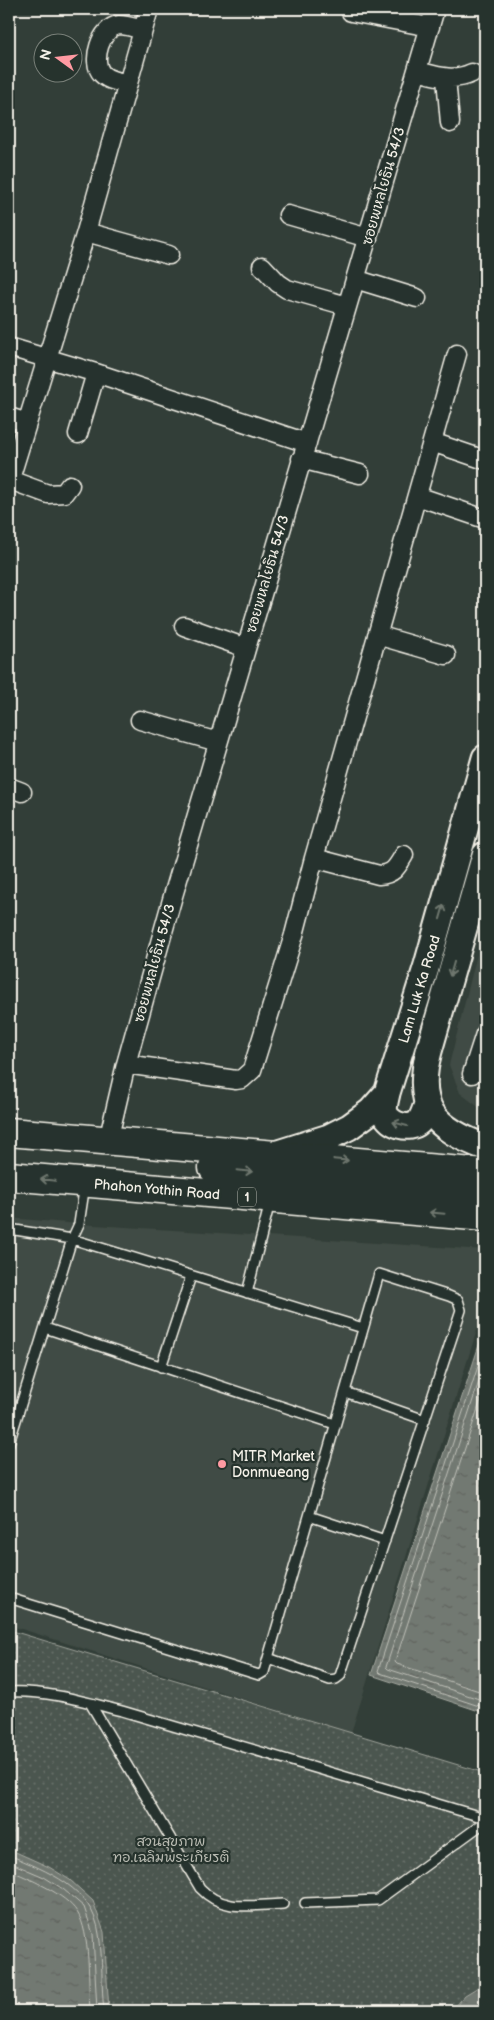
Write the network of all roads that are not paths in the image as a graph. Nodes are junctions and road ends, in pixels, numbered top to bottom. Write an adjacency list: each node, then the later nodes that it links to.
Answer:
1 (149, 9): 5 (street)
2 (435, 9): 4 (street, ซอยพหลโยธิน 54/3)
3 (351, 12): 4 (street)
4 (430, 27): 6 (street, ซอยพหลโยธิน 54/3)
5 (143, 30): 9 (street); 9 (street)
6 (417, 71): 8 (street); 13 (street, ซอยพหลโยธิน 54/3)
7 (472, 73): 8 (street)
8 (446, 78): 10 (street)
9 (128, 84): 12 (street)
10 (450, 123)
11 (288, 215): 13 (street)
12 (86, 232): 14 (street); 21 (street)
13 (368, 238): 16 (street, ซอยพหลโยธิน 54/3)
14 (169, 255)
15 (262, 266): 18 (street)
16 (355, 279): 17 (street); 18 (street, ซอยพหลโยธิน 54/3)
17 (417, 298)
18 (347, 306): 27 (street, ซอยพหลโยธิน 54/3)
19 (9, 347): 21 (street)
20 (457, 354): 26 (street)
21 (46, 358): 22 (street); 24 (street)
22 (96, 373): 25 (street); 27 (street)
23 (9, 417): 24 (street)
24 (27, 423): 30 (street)
25 (78, 434)
26 (432, 442): 28 (street); 32 (street)
27 (304, 451): 29 (street); 36 (street, ซอยพหลโยธิน 54/3)
28 (485, 460)
29 (360, 474)
30 (9, 481): 31 (street)
31 (70, 486)
32 (417, 496): 33 (street); 35 (street)
33 (485, 519)
34 (184, 626): 36 (street)
35 (377, 635): 37 (street); 43 (street)
36 (246, 648): 39 (street, ซอยพหลโยธิน 54/3)
37 (446, 655)
38 (140, 720): 39 (street)
39 (218, 742): 45 (street, ซอยพหลโยธิน 54/3)
40 (485, 758): 47 (main road, Lam Luk Ka Road, one-way to 40)
41 (404, 855): 43 (street)
42 (485, 855): 48 (main road, Lam Luk Ka Road, one-way to 48)
43 (314, 858): 45 (street)
44 (485, 1034): 46 (street)
45 (126, 1064): 50 (street, ซอยพหลโยธิน 54/3)
46 (472, 1074)
47 (387, 1093): 48 (main road, one-way to 47); 52 (main road, Lam Luk Ka Road)
48 (428, 1104): 51 (main road, Lam Luk Ka Road)
49 (22, 1133): 50 (main road); 56 (main road, one-way to 56)
50 (108, 1141): 52 (main road)
51 (485, 1147)
52 (275, 1154): 53 (main road, one-way to 53)
53 (485, 1173)
54 (9, 1176): 55 (main road, Phahon Yothin Road / 1, one-way to 54)
55 (85, 1183): 57 (main road, Phahon Yothin Road / 1); 60 (lane)
56 (485, 1194)
57 (271, 1199): 58 (main road, Phahon Yothin Road / 1, one-way to 57); 62 (lane)
58 (485, 1217)
59 (9, 1228): 60 (lane)
60 (72, 1240): 61 (lane); 63 (lane)
61 (191, 1276): 62 (lane); 65 (lane)
62 (247, 1293): 64 (lane)
63 (45, 1328): 65 (lane); 69 (lane)
64 (364, 1328): 66 (lane); 67 (lane)
65 (161, 1366): 68 (lane)
66 (345, 1392): 67 (lane); 68 (lane)
67 (425, 1420): 71 (lane)
68 (336, 1424): 70 (lane)
69 (9, 1442)
70 (309, 1516): 71 (lane); 73 (lane)
71 (385, 1541): 73 (lane)
72 (9, 1598): 73 (lane)
73 (268, 1658)
74 (9, 1692): 75 (lane)
75 (90, 1703): 76 (lane); 79 (lane)
76 (485, 1818)
77 (485, 1822): 78 (lane)
78 (305, 1903)
79 (283, 1904)

